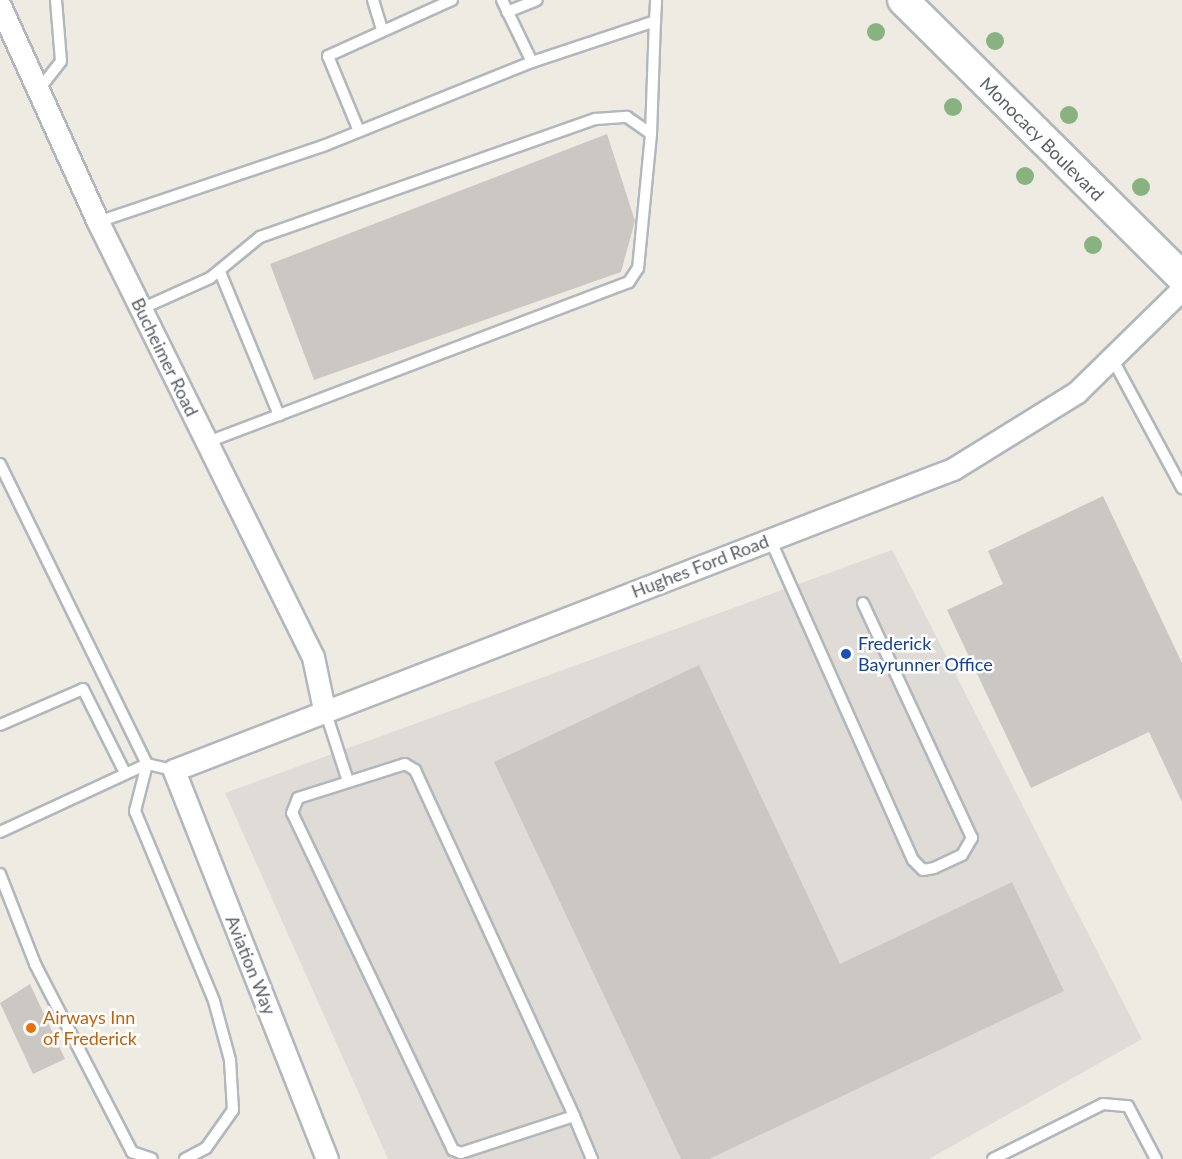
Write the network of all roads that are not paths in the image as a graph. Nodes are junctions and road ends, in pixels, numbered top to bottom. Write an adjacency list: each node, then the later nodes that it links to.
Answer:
1 (56, 0): 13 (lane)
2 (373, 0): 11 (lane)
3 (452, 0): 11 (lane)
4 (502, 0): 9 (lane)
5 (537, 0): 9 (lane)
6 (656, 0): 10 (lane)
7 (903, 0): 18 (main road, Monocacy Boulevard)
8 (0, 6): 13 (street, Bucheimer Road)
9 (507, 12): 12 (lane)
10 (655, 21): 12 (lane); 15 (lane)
11 (382, 29): 14 (lane)
12 (532, 62): 14 (lane)
13 (37, 93): 16 (street, Bucheimer Road)
14 (359, 131): 16 (lane)
15 (651, 134): 17 (lane); 22 (lane)
16 (98, 222): 20 (street, Bucheimer Road)
17 (220, 272): 20 (lane); 22 (lane)
18 (1182, 277)
19 (1182, 289): 21 (street, Hughes Ford Road)
20 (141, 309): 23 (street, Bucheimer Road)
21 (1112, 358): 25 (lane); 26 (street, Hughes Ford Road)
22 (279, 415): 23 (lane)
23 (207, 442): 28 (street, Bucheimer Road)
24 (0, 464): 30 (lane)
25 (1182, 488)
26 (770, 539): 27 (lane); 28 (street, Hughes Ford Road)
27 (863, 603)
28 (324, 709): 31 (street, Hughes Ford Road); 33 (lane)
29 (0, 726): 32 (lane)
30 (147, 764): 31 (lane); 32 (lane); 39 (lane)
31 (174, 770): 40 (street, Aviation Way)
32 (124, 773): 34 (lane)
33 (348, 781): 36 (lane); 36 (lane)
34 (0, 832)
35 (0, 874): 37 (lane)
36 (574, 1116): 41 (lane)
37 (128, 1156): 38 (lane)
38 (147, 1159)
39 (184, 1159)
40 (327, 1159)
41 (592, 1159)
42 (993, 1159): 43 (lane)
43 (1156, 1159)

